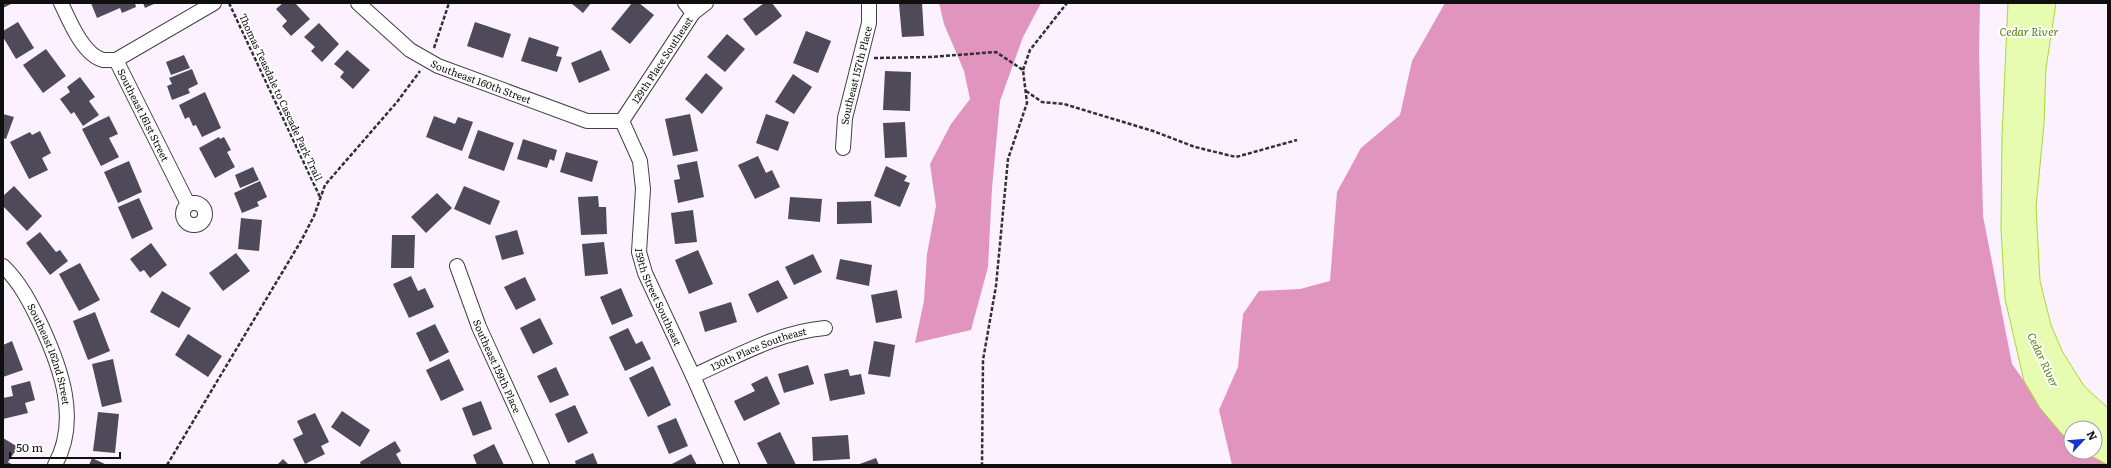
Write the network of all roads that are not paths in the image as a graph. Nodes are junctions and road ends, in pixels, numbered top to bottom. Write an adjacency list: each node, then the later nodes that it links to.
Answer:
1 (61, 3): 7 (street, Southeast 161st Street)
2 (214, 3): 7 (street)
3 (358, 3): 8 (street, Southeast 160th Street)
4 (706, 3): 6 (street, 129th Place Southeast)
5 (869, 3): 9 (street, Southeast 157th Place)
6 (689, 8): 8 (street, 129th Place Southeast)
7 (116, 60): 10 (street, Southeast 161st Street)
8 (622, 120): 14 (street, 159th Street Southeast)
9 (843, 148)
10 (188, 204)
11 (3, 266): 15 (street, Southeast 162nd Street)
12 (457, 266): 16 (street, Southeast 159th Place)
13 (825, 328): 14 (street, 130th Place Southeast)
14 (694, 376): 17 (street, 159th Street Southeast)
15 (55, 465)
16 (542, 465)
17 (732, 465)

